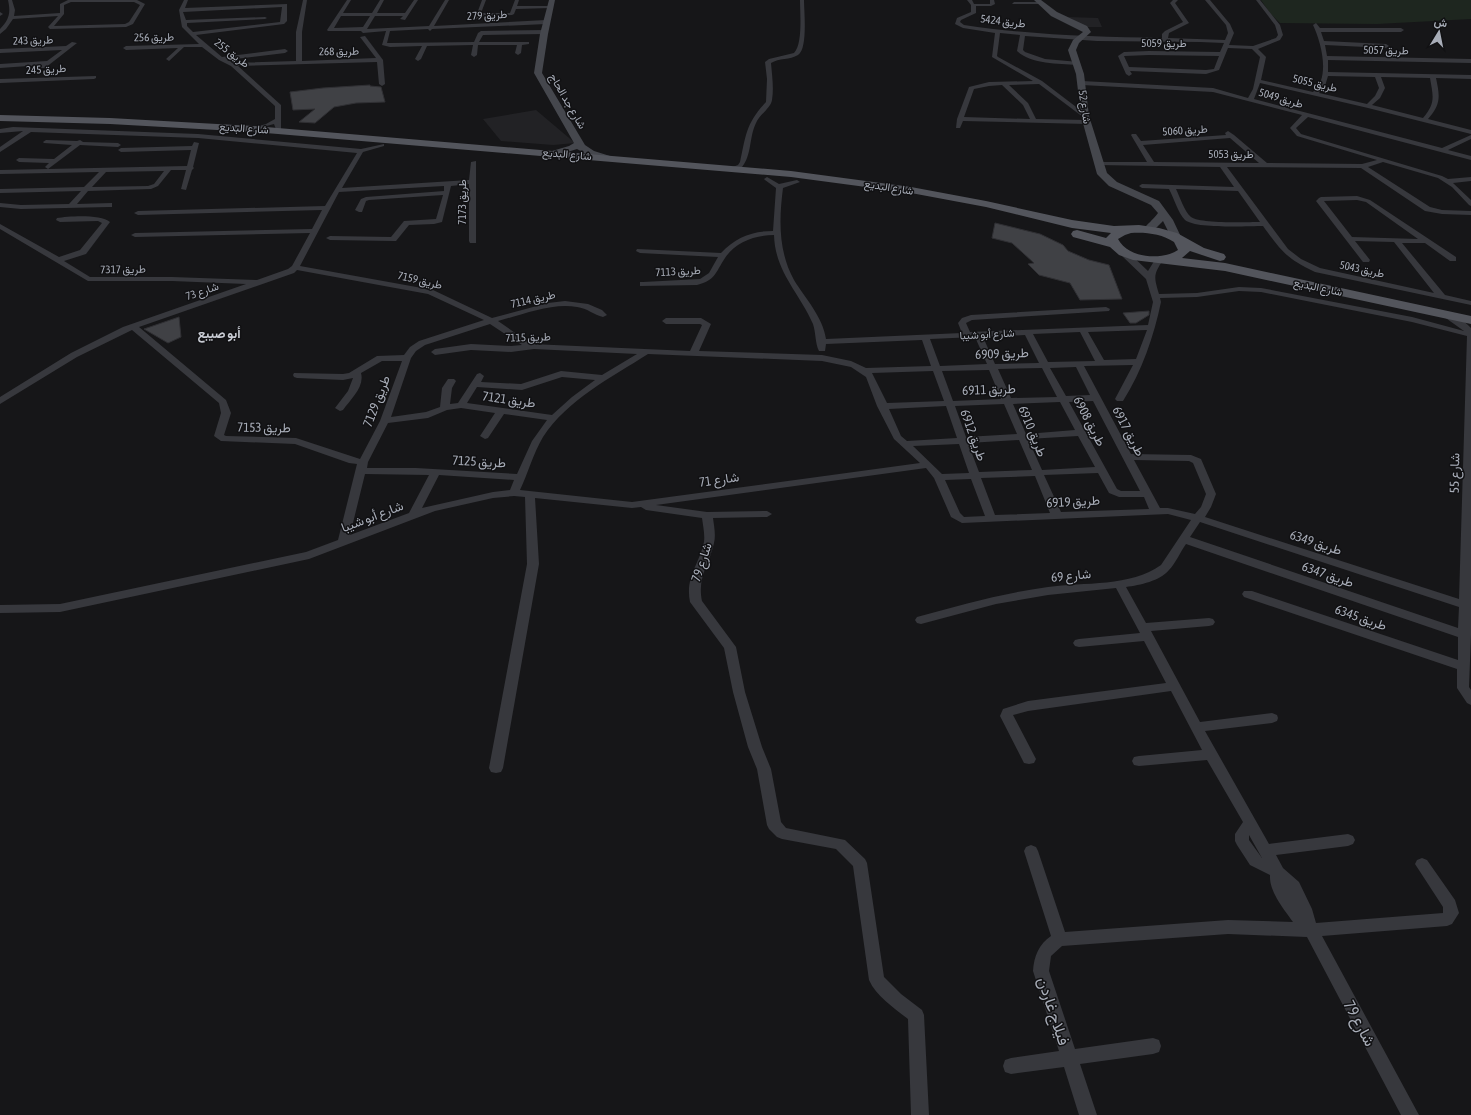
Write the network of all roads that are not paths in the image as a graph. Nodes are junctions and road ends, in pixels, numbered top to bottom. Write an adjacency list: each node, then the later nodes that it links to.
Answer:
1 (10, 0): 26 (street)
2 (186, 0): 21 (street)
3 (305, 0): 68 (street)
4 (349, 0): 24 (street)
5 (382, 0): 25 (street)
6 (416, 0): 23 (street)
7 (447, 0): 32 (street)
8 (484, 0): 20 (street)
9 (517, 0): 20 (street)
10 (802, 0): 123 (street)
11 (992, 0): 16 (street)
12 (1176, 0): 43 (street)
13 (1207, 0): 49 (street)
14 (1258, 0): 55 (street)
15 (1039, 1): 19 (street); 41 (street)
16 (971, 2): 35 (street, طريق 5424)
17 (285, 3): 21 (street); 38 (street)
18 (551, 3): 20 (street); 29 (street, شارع جد الحاج)
19 (1014, 3)
20 (515, 8)
21 (181, 10): 28 (street, طريق 255)
22 (62, 14): 22 (street); 26 (street)
23 (407, 14): 25 (street); 34 (street)
24 (340, 15): 25 (street); 39 (street, طريق 279)
25 (372, 15): 39 (street)
26 (12, 18): 30 (street)
27 (271, 18): 28 (street)
28 (184, 22): 38 (street, طريق 255)
29 (546, 22): 32 (street, طريق 279); 37 (street, شارع جد الحاج)
30 (2, 27): 36 (street)
31 (209, 28): 38 (street)
32 (430, 29): 34 (street, طريق 279)
33 (1401, 30): 42 (street)
34 (391, 31): 39 (street, طريق 279); 51 (street)
35 (998, 31): 40 (street, طريق 5424); 82 (street)
36 (0, 32)
37 (545, 32): 48 (street); 111 (street, شارع جد الحاج)
38 (191, 33): 50 (street, طريق 255)
39 (364, 33): 65 (street)
40 (1023, 34): 41 (street, طريق 5424); 70 (street)
41 (1082, 38): 43 (street, طريق 5424); 70 (street, شارع 52)
42 (1384, 38): 47 (street); 47 (street); 66 (street)
43 (1165, 39): 49 (street, طريق 5424)
44 (74, 43): 53 (street, طريق 243)
45 (520, 43): 46 (street); 48 (street); 58 (street)
46 (527, 43)
47 (1323, 43): 61 (street)
48 (476, 44): 51 (street); 59 (street)
49 (1227, 44): 55 (street, طريق 5424); 60 (street)
50 (204, 45): 52 (street, طريق 256); 63 (street, طريق 255)
51 (425, 45): 64 (street)
52 (182, 47): 54 (street, طريق 256); 62 (street, طريق 256)
53 (68, 48): 56 (street, طريق 243); 69 (street, طريق 243)
54 (126, 48)
55 (1254, 48): 81 (street)
56 (0, 51)
57 (285, 51): 63 (street)
58 (518, 53)
59 (474, 54)
60 (1222, 54): 74 (street); 74 (street, طريق 5059)
61 (1324, 58): 66 (street, طريق 5057); 75 (street)
62 (169, 59)
63 (221, 59): 71 (street, طريق 255)
64 (418, 59)
65 (380, 60): 68 (street, طريق 268); 85 (street)
66 (1392, 60): 67 (street, طريق 5057)
67 (1471, 61)
68 (299, 62): 71 (street, طريق 268)
69 (49, 63): 72 (street, طريق 243); 73 (street, طريق 243)
70 (1077, 63): 84 (street, شارع 52)
71 (233, 65): 97 (street, طريق 255)
72 (0, 66)
73 (43, 68)
74 (1127, 69): 86 (street)
75 (1324, 74): 76 (street, طريق 5055); 87 (street)
76 (1378, 76): 79 (street, طريق 5055); 89 (street)
77 (94, 77): 80 (street, طريق 245)
78 (1471, 77): 79 (street, طريق 5055)
79 (1433, 78): 94 (street)
80 (0, 81)
81 (1258, 81): 87 (street, طريق 5055); 88 (street)
82 (1040, 82): 83 (street); 93 (street)
83 (1003, 83): 92 (street); 95 (street)
84 (1082, 83): 86 (street, طريق 5049); 93 (street, شارع 52)
85 (382, 84)
86 (1139, 85): 88 (street, طريق 5049)
87 (1316, 93): 89 (street, طريق 5055)
88 (1250, 100): 90 (street, طريق 5049)
89 (1368, 106): 94 (street, طريق 5055)
90 (1306, 115): 115 (street, طريق 5049); 120 (street)
91 (0, 118): 97 (main road, شارع البديع)
92 (960, 119): 95 (street); 98 (street)
93 (1086, 119): 95 (street); 124 (street, شارع 52)
94 (1424, 120): 103 (street, طريق 5055)
95 (1034, 121)
96 (0, 123): 112 (main road, شارع البديع)
97 (278, 125): 116 (main road, شارع البديع)
98 (958, 127)
99 (29, 130): 100 (street); 102 (street); 114 (street)
100 (0, 131)
101 (1226, 131): 106 (street, طريق 5060)
102 (93, 132): 105 (street); 110 (street)
103 (1471, 132)
104 (1134, 135): 109 (street)
105 (198, 136): 112 (street); 113 (street)
106 (1232, 136): 109 (street, طريق 5060); 127 (street, طريق 5060)
107 (1471, 138): 115 (street)
108 (46, 142): 110 (street)
109 (1139, 143): 125 (street)
110 (78, 144): 113 (street); 121 (street)
111 (578, 144): 116 (street, شارع جد الحاج); 117 (street, شارع جد الحاج)
112 (358, 147): 136 (main road, شارع البديع); 149 (street)
113 (195, 148): 131 (street)
114 (0, 150)
115 (1443, 150): 118 (street, طريق 5049)
116 (555, 153): 117 (main road, شارع البديع)
117 (607, 158): 132 (main road, شارع البديع)
118 (1471, 158)
119 (19, 160): 121 (street)
120 (1383, 160): 128 (street, طريق 5053); 138 (street)
121 (55, 161): 129 (street)
122 (474, 162): 139 (street, طريق 7173)
123 (743, 162): 132 (street); 134 (street)
124 (1099, 164): 125 (street, طريق 5053); 158 (street, شارع 52)
125 (1152, 165): 126 (street, طريق 5053)
126 (1222, 165): 127 (street, طريق 5053); 147 (street, طريق 5043)
127 (1265, 165): 128 (street, طريق 5053)
128 (1362, 166): 159 (street)
129 (48, 167)
130 (169, 168): 131 (street); 133 (street); 145 (street)
131 (191, 168): 146 (street)
132 (732, 169): 134 (main road, شارع البديع)
133 (104, 170): 135 (street); 145 (street)
134 (753, 171): 163 (main road, شارع البديع)
135 (0, 172)
136 (767, 179): 140 (main road, شارع البديع); 143 (street)
137 (1471, 179): 138 (street)
138 (1447, 181): 151 (street)
139 (472, 182): 141 (street); 172 (street, طريق 7173)
140 (797, 182): 143 (street); 174 (main road, شارع البديع)
141 (448, 184): 149 (street); 150 (street)
142 (1142, 186): 144 (street)
143 (780, 187): 166 (street)
144 (1172, 187): 147 (street); 161 (street)
145 (87, 189): 148 (street); 154 (street)
146 (184, 189)
147 (1240, 189): 161 (street, طريق 5043)
148 (0, 190)
149 (337, 190): 155 (street)
150 (448, 193): 156 (street); 168 (street)
151 (1471, 204)
152 (0, 205): 154 (street)
153 (109, 205): 154 (street)
154 (71, 206)
155 (328, 208): 157 (street); 165 (street)
156 (359, 210)
157 (138, 213)
158 (1163, 213): 164 (street); 170 (street, شارع 52)
159 (1471, 213)
160 (60, 220): 179 (street)
161 (1266, 224): 187 (street, طريق 5043)
162 (0, 226): 179 (street, طريق 7317)
163 (1130, 230): 164 (main road, شارع البديع); 174 (main road)
164 (1148, 230): 170 (main road, شارع البديع)
165 (315, 231): 167 (street); 182 (street)
166 (778, 233): 177 (street, طريق 7113); 204 (street)
167 (134, 234)
168 (330, 238)
169 (1351, 239): 171 (street); 173 (street); 181 (street)
170 (1179, 240): 180 (main road); 190 (main road, شارع البديع)
171 (1396, 240): 173 (street); 187 (street)
172 (473, 241)
173 (1426, 241): 178 (street)
174 (1114, 244): 176 (main road)
175 (640, 251): 177 (street, طريق 7113)
176 (1124, 253): 180 (main road, شارع البديع); 183 (street)
177 (722, 256): 185 (street, طريق 7113)
178 (1453, 259)
179 (58, 260): 184 (street, طريق 7317)
180 (1162, 260): 183 (street); 191 (main road, شارع البديع)
181 (1366, 260)
182 (295, 267): 184 (street, شارع 73); 193 (street, طريق 7159)
183 (1150, 278): 186 (street)
184 (260, 283): 196 (street, شارع 73)
185 (643, 284)
186 (1156, 296): 197 (street); 202 (street)
187 (1442, 297): 188 (street, طريق 5043)
188 (1471, 303)
189 (1106, 310): 201 (street)
190 (1471, 312)
191 (1444, 314): 194 (main road, شارع البديع); 202 (street)
192 (602, 315): 193 (street, طريق 7114)
193 (490, 320): 205 (street, طريق 7159); 209 (street, طريق 7129)
194 (1471, 320)
195 (666, 321): 208 (street)
196 (133, 326): 227 (street, شارع 73); 245 (street, طريق 7153)
197 (1152, 327): 198 (street, شارع أبو شيبا); 211 (street)
198 (1082, 329): 199 (street, شارع أبو شيبا); 212 (street)
199 (1028, 332): 200 (street, شارع أبو شيبا); 213 (street, طريق 6908)
200 (978, 334): 201 (street, شارع أبو شيبا); 215 (street, طريق 6910)
201 (967, 335): 203 (street, شارع أبو شيبا)
202 (1471, 335): 244 (street, شارع 55)
203 (925, 337): 204 (street, شارع أبو شيبا); 216 (street, طريق 6912)
204 (823, 342): 210 (street)
205 (529, 346): 206 (street, طريق 7115); 207 (street, طريق 7115)
206 (435, 352)
207 (646, 352): 208 (street); 221 (street)
208 (693, 354): 210 (street)
209 (407, 358): 218 (street); 236 (street, طريق 7129)
210 (822, 358): 217 (street)
211 (1139, 362): 212 (street, طريق 6909); 226 (street)
212 (1100, 363): 214 (street, طريق 6909)
213 (1044, 364): 214 (street, طريق 6909); 215 (street, طريق 6909); 225 (street, طريق 6908)
214 (1078, 364): 224 (street, طريق 6917)
215 (992, 366): 216 (street, طريق 6909); 228 (street, طريق 6910)
216 (936, 368): 217 (street, طريق 6909); 229 (street, طريق 6912)
217 (865, 371): 231 (street)
218 (356, 372): 219 (street); 232 (street)
219 (297, 375)
220 (480, 376): 223 (street)
221 (605, 378): 223 (street); 235 (street)
222 (452, 381): 233 (street)
223 (474, 384): 230 (street)
224 (1096, 398): 225 (street, طريق 6911); 242 (street, طريق 6917)
225 (1063, 399): 228 (street, طريق 6911); 237 (street, طريق 6908)
226 (1120, 399)
227 (0, 401)
228 (1007, 401): 229 (street, طريق 6911); 239 (street, طريق 6910)
229 (949, 403): 231 (street, طريق 6911); 240 (street, طريق 6912)
230 (461, 405): 233 (street, طريق 7121); 234 (street, طريق 7121)
231 (882, 406): 241 (street)
232 (340, 408)
233 (445, 408): 236 (street, طريق 7121)
234 (502, 411): 235 (street, طريق 7121); 238 (street)
235 (554, 418): 250 (street)
236 (386, 421): 245 (street, طريق 7129)
237 (1081, 433): 239 (street); 246 (street, طريق 6908)
238 (486, 436)
239 (1022, 437): 240 (street); 248 (street, طريق 6910)
240 (963, 440): 241 (street); 249 (street, طريق 6912)
241 (904, 444): 243 (street)
242 (1129, 457): 254 (street, طريق 6917); 261 (street, شارع 69)
243 (928, 465): 251 (street); 255 (street, شارع 71)
244 (1469, 465): 267 (street, شارع 55)
245 (362, 467): 247 (street, طريق 7125); 264 (street, طريق 7129)
246 (1102, 470): 248 (street); 254 (street, طريق 6908)
247 (436, 472): 250 (street, طريق 7125); 258 (street, طريق 7125)
248 (1037, 473): 249 (street); 260 (street, طريق 6910)
249 (976, 475): 251 (street); 262 (street, طريق 6912)
250 (521, 477): 252 (street)
251 (938, 477): 262 (street)
252 (514, 493): 253 (street, شارع 71); 258 (street, شارع أبو شيبا)
253 (530, 494): 255 (street, شارع 71); 282 (street)
254 (1147, 494): 256 (street, طريق 6917)
255 (632, 505): 259 (street)
256 (1156, 510): 260 (street, طريق 6919); 261 (street, طريق 6349)
257 (767, 514): 259 (street)
258 (413, 515): 264 (street, شارع أبو شيبا)
259 (707, 515): 294 (street, شارع 79)
260 (1057, 516): 262 (street, طريق 6919)
261 (1198, 518): 263 (street, شارع 69); 267 (street, طريق 6349)
262 (991, 519)
263 (1183, 540): 265 (street, شارع 69); 272 (street, طريق 6347)
264 (343, 542): 268 (street, شارع أبو شيبا)
265 (1119, 584): 269 (street, شارع 69); 271 (street, شارع 79)
266 (1248, 594): 274 (street, طريق 6345)
267 (1468, 606): 272 (street, شارع 55)
268 (0, 609)
269 (921, 620)
270 (1209, 622): 271 (street)
271 (1145, 632): 273 (street); 275 (street, شارع 79)
272 (1465, 635): 274 (street, شارع 55)
273 (1079, 643)
274 (1464, 668): 276 (street, شارع 55)
275 (1175, 686): 278 (street, شارع 79); 280 (street)
276 (1471, 700)
277 (1272, 718): 278 (street)
278 (1196, 727): 279 (street, شارع 79)
279 (1211, 754): 281 (street); 283 (street, شارع 79)
280 (1029, 759)
281 (1139, 761)
282 (496, 768)
283 (1250, 823): 285 (street, شارع 79); 288 (street)
284 (1348, 840): 285 (street)
285 (1266, 850): 288 (street, شارع 79)
286 (1031, 851): 290 (street)
287 (1422, 864): 289 (street)
288 (1278, 872): 289 (street, شارع 79)
289 (1311, 930): 290 (street); 296 (street, شارع 79)
290 (1060, 939): 292 (street, فيلاج غاردن)
291 (1153, 1046): 292 (street)
292 (1068, 1058): 293 (street); 295 (street, فيلاج غاردن)
293 (1011, 1066)
294 (920, 1115)
295 (1088, 1115)
296 (1410, 1115)

